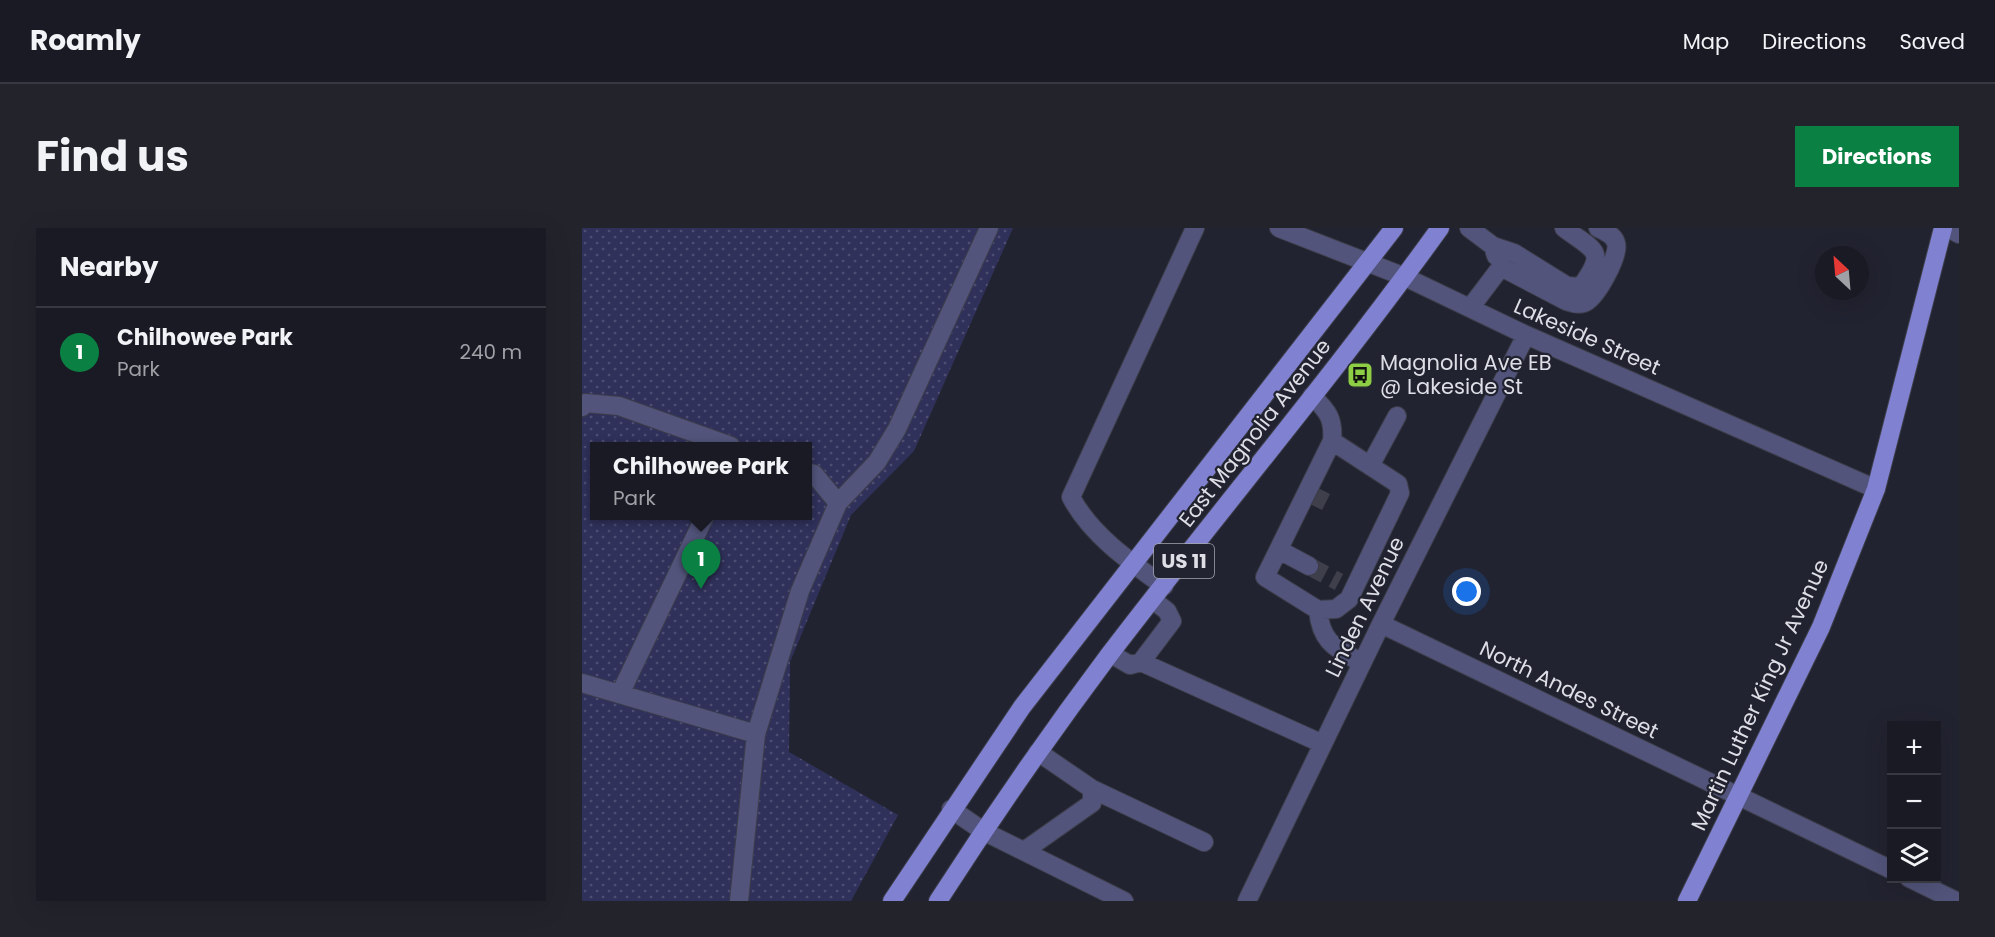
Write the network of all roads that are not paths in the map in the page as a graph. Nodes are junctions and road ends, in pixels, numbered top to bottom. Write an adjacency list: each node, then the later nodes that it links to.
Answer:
1 (989, 228): 27 (street)
2 (1195, 228): 32 (street)
3 (1279, 228): 13 (street, Lakeside Street)
4 (1394, 228): 13 (main road, East Magnolia Avenue / US 11)
5 (1440, 228): 15 (main road, East Magnolia Avenue / US 11)
6 (1469, 228): 12 (street)
7 (1564, 228): 12 (street)
8 (1598, 228): 14 (street)
9 (1943, 228): 26 (main road, Martin Luther King Jr Avenue)
10 (1948, 228): 11 (street)
11 (1959, 234)
12 (1493, 246): 14 (street)
13 (1368, 262): 15 (street, Lakeside Street); 32 (main road, East Magnolia Avenue / US 11)
14 (1501, 267): 16 (street)
15 (1405, 277): 16 (street, Lakeside Street); 18 (main road, East Magnolia Avenue / US 11)
16 (1470, 308): 17 (street, Lakeside Street)
17 (1526, 335): 26 (street, Lakeside Street); 36 (street, Linden Avenue)
18 (1312, 396): 22 (street); 34 (main road, East Magnolia Avenue / US 11)
19 (582, 407): 21 (street)
20 (1397, 416): 23 (street)
21 (717, 442)
22 (1329, 449): 23 (street); 25 (street); 30 (street)
23 (1370, 466): 35 (street)
24 (812, 473): 27 (street)
25 (1323, 488)
26 (1876, 489): 46 (main road, Martin Luther King Jr Avenue)
27 (838, 503): 42 (street)
28 (1314, 506): 30 (street)
29 (703, 520): 41 (street)
30 (1288, 530): 31 (street)
31 (1279, 550): 33 (street); 35 (street)
32 (1132, 563): 34 (street); 47 (main road, East Magnolia Avenue / US 11)
33 (1309, 566)
34 (1158, 593): 37 (main road, East Magnolia Avenue / US 11); 38 (street)
35 (1318, 610): 39 (street)
36 (1381, 624): 39 (street, Linden Avenue); 46 (street, North Andes Street)
37 (1111, 654): 38 (street); 44 (main road, East Magnolia Avenue / US 11)
38 (1142, 662): 43 (street)
39 (1362, 663): 43 (street, Linden Avenue)
40 (582, 683): 41 (street)
41 (620, 694): 42 (street)
42 (756, 734): 53 (street)
43 (1323, 744): 57 (street, Linden Avenue)
44 (1038, 752): 45 (street); 48 (main road, East Magnolia Avenue / US 11)
45 (1092, 789): 49 (street); 50 (street)
46 (1737, 797): 51 (street, North Andes Street); 58 (main road, Martin Luther King Jr Avenue)
47 (951, 809): 48 (street); 54 (main road, East Magnolia Avenue / US 11)
48 (984, 831): 50 (street); 55 (main road, East Magnolia Avenue / US 11)
49 (1204, 842)
50 (1024, 851): 56 (street)
51 (1887, 868)
52 (1918, 883): 59 (street)
53 (739, 901)
54 (892, 901)
55 (938, 901)
56 (1124, 901)
57 (1247, 901)
58 (1687, 901)
59 (1956, 901)

